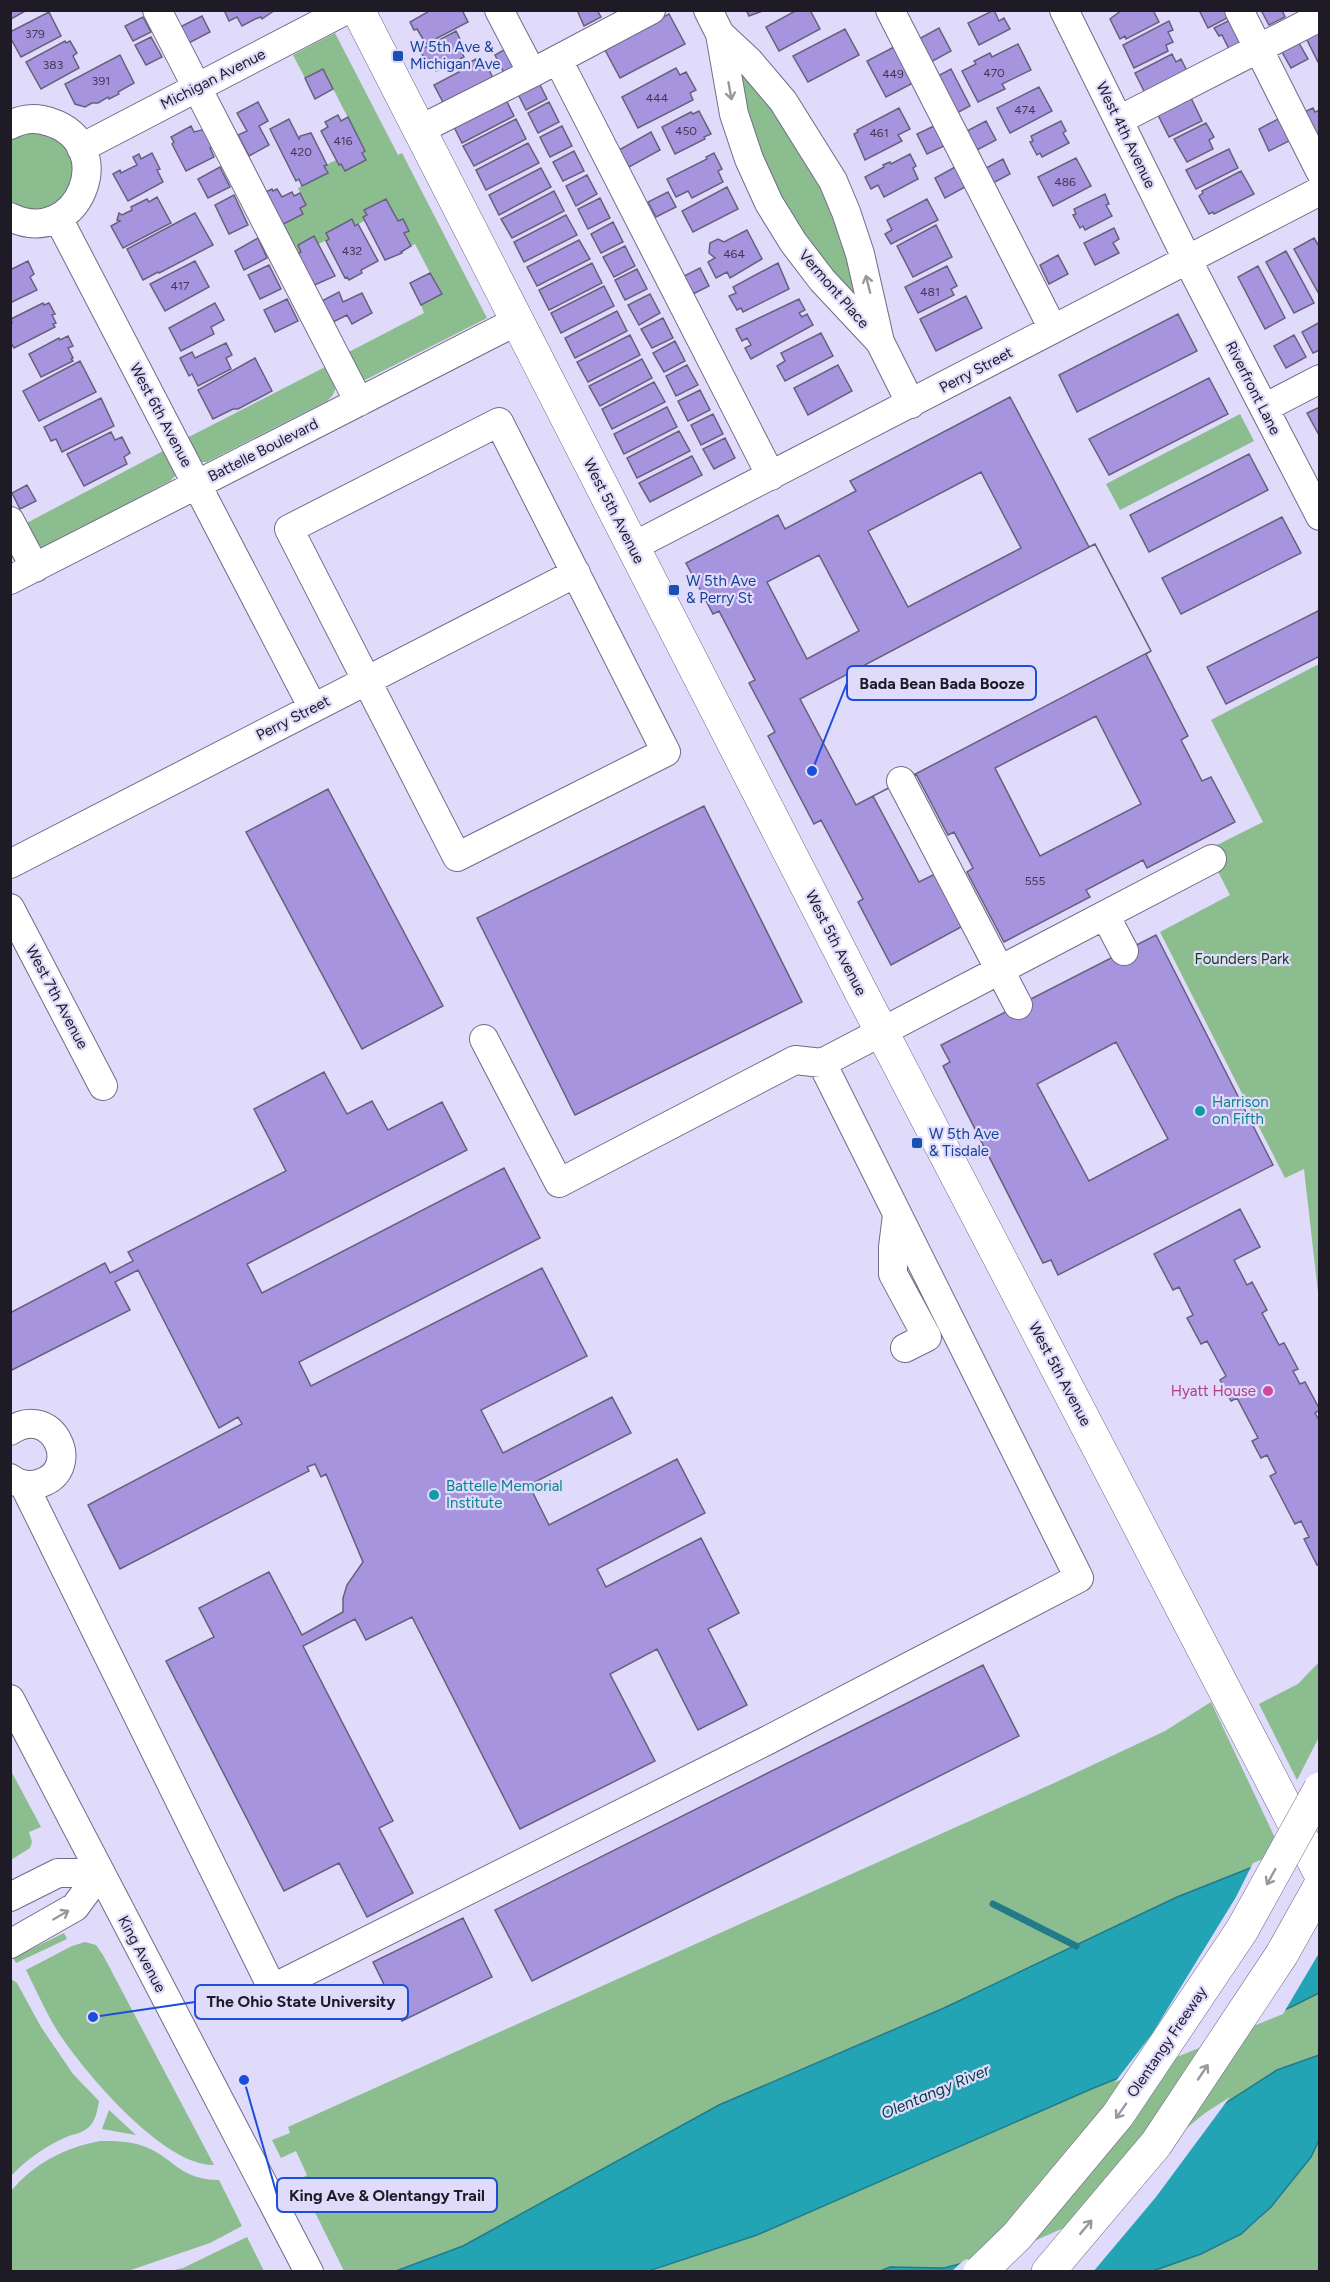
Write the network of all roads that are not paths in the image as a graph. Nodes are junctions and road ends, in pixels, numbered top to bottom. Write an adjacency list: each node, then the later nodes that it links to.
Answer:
1 (157, 10): 14 (street)
2 (346, 10): 14 (street, Michigan Avenue)
3 (358, 10): 17 (main road, West 5th Avenue)
4 (499, 10): 13 (street)
5 (651, 10): 12 (street)
6 (890, 10): 25 (street)
7 (1064, 10): 15 (street, West 4th Avenue)
8 (1239, 10): 11 (street)
9 (1320, 17): 11 (street)
10 (714, 22): 26 (street, Vermont Place, one-way to 10); 26 (street, Vermont Place, one-way to 26)
11 (1258, 49): 15 (street); 19 (street)
12 (558, 60): 13 (street); 31 (street)
13 (532, 74): 17 (street)
14 (196, 88): 18 (street, Michigan Avenue); 28 (street)
15 (1119, 120): 23 (street, West 4th Avenue)
16 (11, 123): 18 (street)
17 (419, 130): 24 (main road, West 5th Avenue)
18 (81, 147): 22 (street)
19 (1320, 171)
20 (1320, 191): 23 (street, Perry Street)
21 (10, 217): 22 (street)
22 (58, 218): 32 (street, West 6th Avenue)
23 (1187, 259): 25 (street, Perry Street); 30 (street, Riverfront Lane)
24 (517, 321): 28 (street, Battelle Boulevard); 35 (main road, West 5th Avenue)
25 (1053, 330): 29 (street, Perry Street)
26 (880, 342): 29 (street, Vermont Place)
27 (1320, 379): 30 (street)
28 (359, 402): 32 (street, Battelle Boulevard)
29 (911, 404): 31 (street, Perry Street)
30 (1264, 408): 33 (street, Riverfront Lane)
31 (771, 476): 35 (street, Perry Street)
32 (197, 484): 37 (street, Battelle Boulevard); 39 (street, West 6th Avenue)
33 (1320, 516)
34 (10, 521): 37 (street)
35 (632, 547): 48 (main road, West 5th Avenue)
36 (576, 573): 38 (street, Perry Street); 38 (street); 38 (street)
37 (23, 574)
38 (367, 680): 39 (street, Perry Street)
39 (313, 708): 42 (street, Perry Street)
40 (901, 781): 46 (street)
41 (1212, 860): 44 (street)
42 (10, 864)
43 (10, 908): 51 (street, West 7th Avenue)
44 (1105, 915): 45 (street); 46 (street)
45 (1124, 951)
46 (1000, 970): 47 (street); 48 (street)
47 (1018, 1005)
48 (882, 1032): 50 (street); 59 (main road, West 5th Avenue)
49 (484, 1039): 50 (street)
50 (822, 1064): 52 (street)
51 (103, 1086)
52 (897, 1215): 53 (street); 55 (street)
53 (905, 1348)
54 (10, 1431): 55 (street)
55 (15, 1482)
56 (10, 1699): 58 (street, King Avenue)
57 (1320, 1789): 64 (main road, Olentangy Freeway, one-way to 64, bridge)
58 (100, 1873): 61 (street); 62 (street, one-way to 58); 63 (street, King Avenue)
59 (1320, 1873)
60 (1320, 1886): 65 (main road, one-way to 60)
61 (10, 1897)
62 (10, 1944)
63 (309, 2271)
64 (980, 2271)
65 (1048, 2271)

